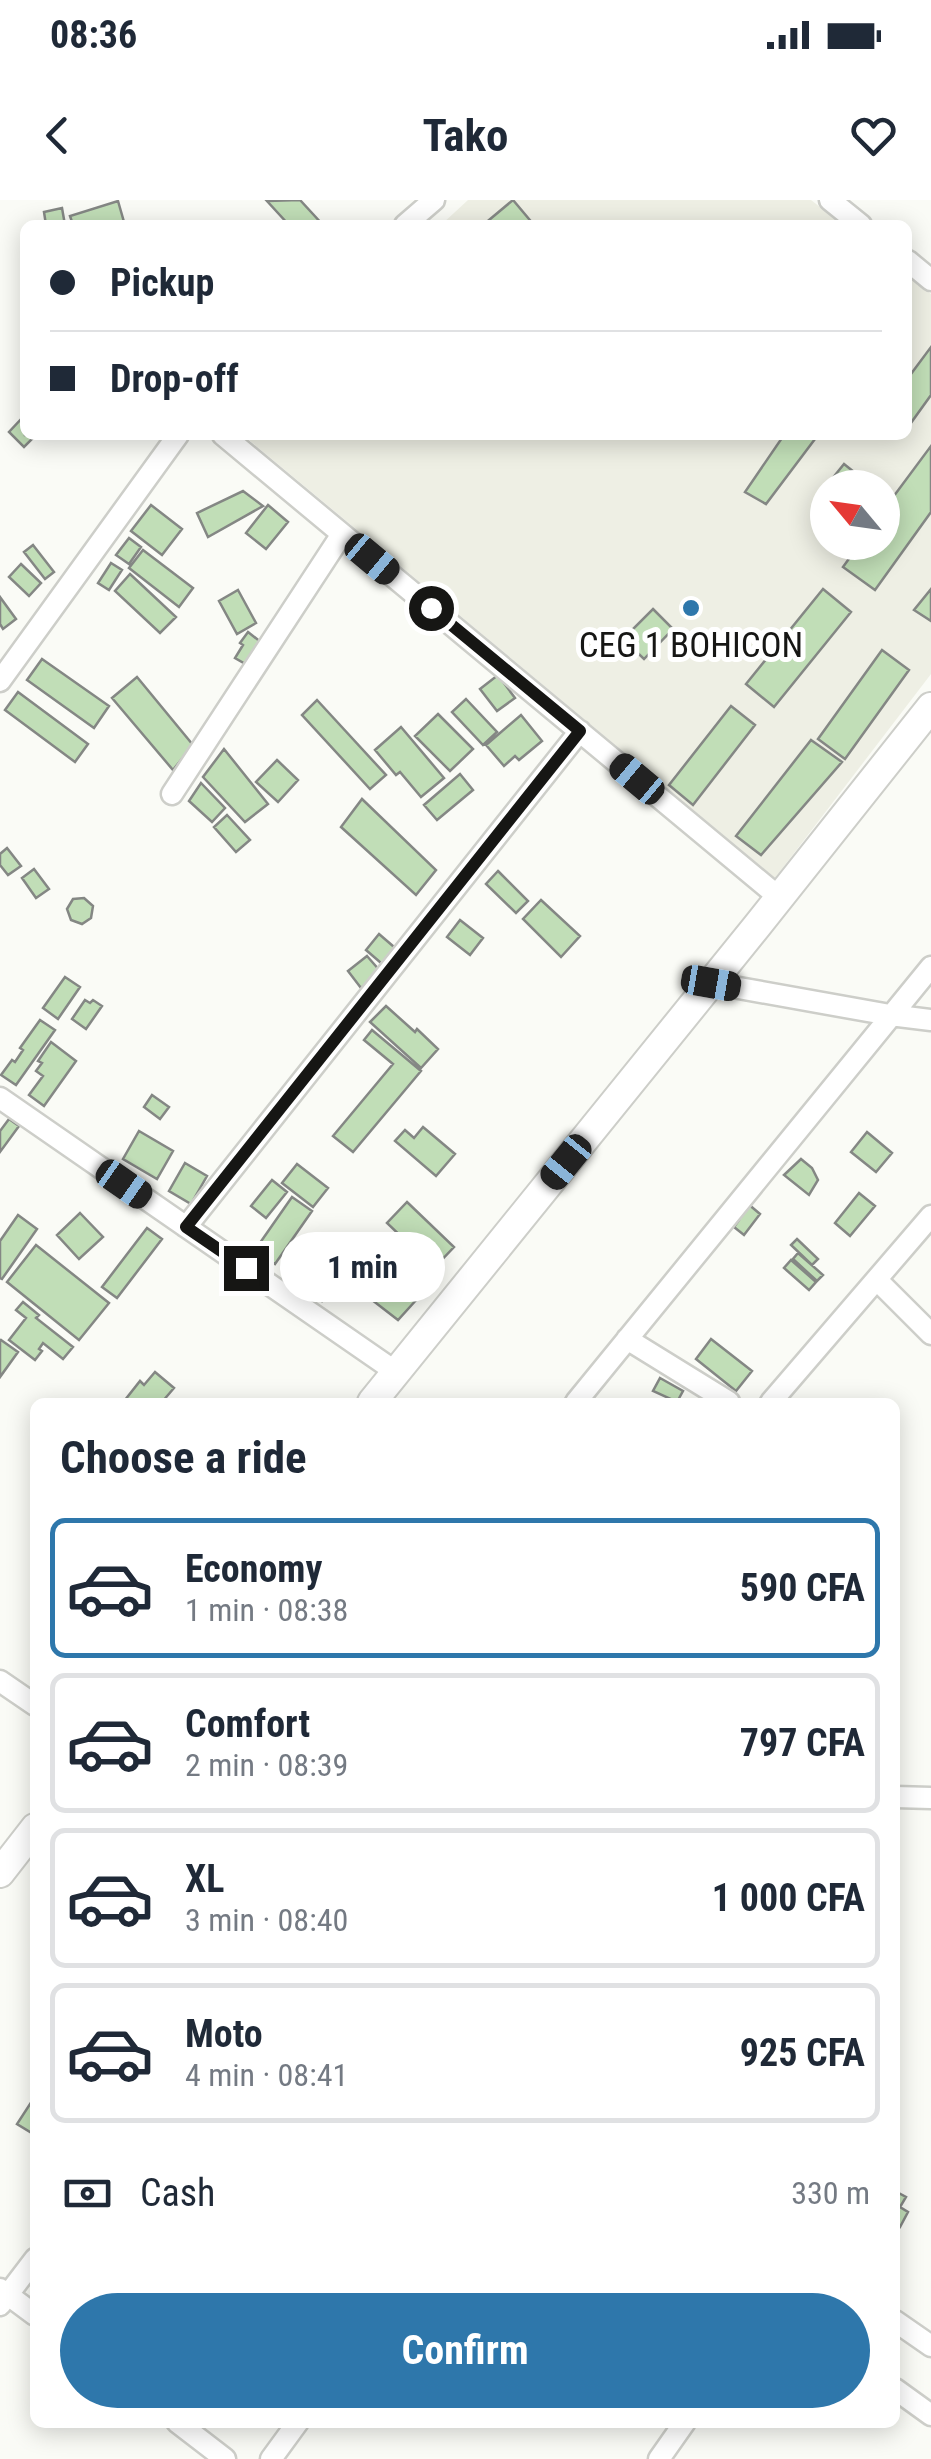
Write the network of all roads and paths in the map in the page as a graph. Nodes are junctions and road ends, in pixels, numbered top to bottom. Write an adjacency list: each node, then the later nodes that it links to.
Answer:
1 (434, 200): 3 (street)
2 (830, 200): 4 (street)
3 (411, 220)
4 (855, 220)
5 (174, 440): 8 (street)
6 (229, 440): 7 (street)
7 (342, 534): 10 (street); 11 (street)
8 (0, 681)
9 (931, 707): 12 (street)
10 (580, 731): 12 (street); 19 (street)
11 (172, 794)
12 (780, 898): 14 (street)
13 (931, 967): 15 (street)
14 (711, 983): 15 (street); 23 (street)
15 (890, 1015): 16 (street); 22 (street)
16 (931, 1020)
17 (0, 1098): 19 (street)
18 (931, 1216): 20 (street)
19 (186, 1227): 23 (street)
20 (877, 1280): 21 (street); 27 (street)
21 (931, 1334)
22 (627, 1340): 25 (street); 26 (street)
23 (396, 1372): 24 (street)
24 (375, 1398)
25 (579, 1398)
26 (722, 1398)
27 (775, 1398)
28 (0, 1680): 29 (street)
29 (30, 1701)
30 (900, 1797): 31 (street)
31 (931, 1798)
32 (30, 1834): 33 (street)
33 (0, 1873)
34 (30, 2265): 35 (street)
35 (3, 2296): 36 (street)
36 (30, 2312)
37 (900, 2324): 38 (street)
38 (931, 2346)
39 (900, 2393): 40 (street)
40 (931, 2415)
41 (184, 2428): 44 (street)
42 (294, 2428): 45 (street)
43 (681, 2428): 46 (street)
44 (224, 2459)
45 (271, 2459)
46 (659, 2459)

